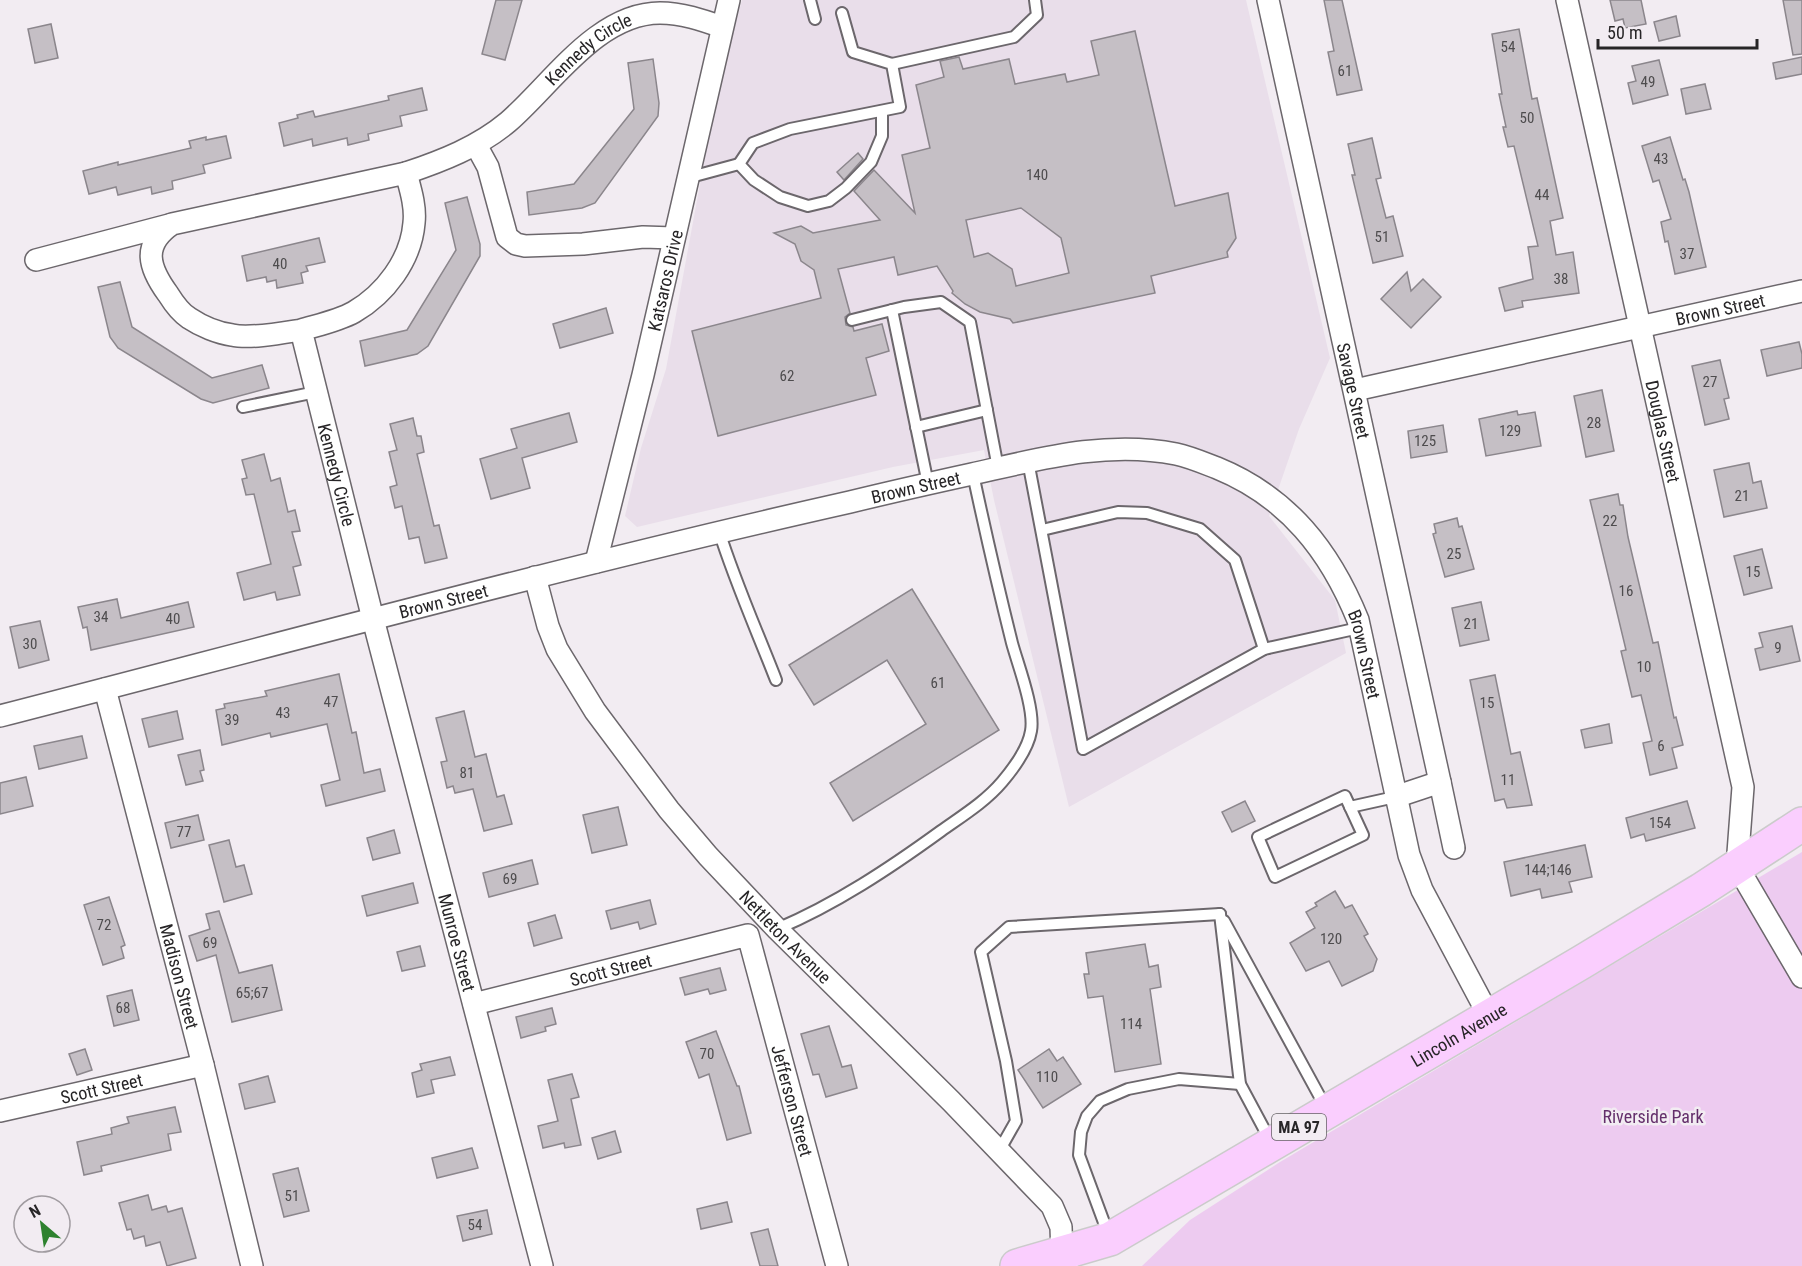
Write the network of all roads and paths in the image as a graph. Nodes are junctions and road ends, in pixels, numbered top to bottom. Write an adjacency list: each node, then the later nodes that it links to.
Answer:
1 (729, 0): 8 (street, Katsaros Drive)
2 (810, 0): 7 (lane)
3 (1035, 0): 9 (lane)
4 (1268, 0): 23 (street, Savage Street)
5 (1567, 0): 21 (street, Douglas Street)
6 (842, 13): 9 (lane)
7 (815, 19)
8 (722, 27): 11 (street, Kennedy Circle); 14 (street, Katsaros Drive)
9 (892, 64): 10 (lane)
10 (882, 111): 12 (lane); 12 (lane)
11 (476, 145): 13 (street, Kennedy Circle); 16 (street)
12 (739, 164): 14 (lane)
13 (406, 173): 15 (street, Kennedy Circle); 22 (street)
14 (687, 178): 16 (street, Katsaros Drive)
15 (172, 224): 17 (street, Kennedy Circle); 22 (street)
16 (674, 238): 34 (street, Katsaros Drive)
17 (36, 260)
18 (1802, 291): 21 (street, Brown Street)
19 (892, 310): 20 (lane); 26 (lane); 27 (lane)
20 (852, 320)
21 (1639, 327): 23 (street, Brown Street); 47 (street, Douglas Street)
22 (301, 330): 24 (street, Kennedy Circle)
23 (1355, 390): 42 (street, Savage Street)
24 (316, 392): 25 (lane); 36 (street, Kennedy Circle)
25 (243, 406)
26 (987, 410): 27 (lane); 29 (lane)
27 (916, 427): 31 (lane)
28 (1028, 461): 29 (street, Brown Street); 32 (lane); 37 (street, Brown Street)
29 (998, 468): 30 (street, Brown Street)
30 (973, 474): 31 (street, Brown Street); 49 (lane)
31 (928, 484): 33 (street, Brown Street)
32 (1042, 530): 38 (lane); 38 (lane)
33 (719, 531): 34 (street, Brown Street); 39 (lane)
34 (596, 562): 35 (street, Brown Street)
35 (535, 578): 36 (street, Brown Street); 49 (street, Nettleton Avenue)
36 (373, 619): 40 (street, Brown Street); 52 (street, Munroe Street)
37 (1359, 628): 38 (lane); 43 (street, Brown Street)
38 (1264, 649)
39 (776, 680)
40 (105, 689): 41 (street, Brown Street); 54 (street, Madison Street)
41 (0, 716)
42 (1440, 782): 43 (street); 46 (street, Savage Street)
43 (1395, 797): 44 (lane); 53 (street, Brown Street)
44 (1350, 807): 44 (lane)
45 (1802, 824): 47 (main road, Lincoln Avenue / MA 97)
46 (1454, 848)
47 (1737, 866): 51 (street); 53 (main road, Lincoln Avenue / MA 97)
48 (1220, 914): 55 (lane); 56 (lane); 59 (lane)
49 (777, 929): 59 (street, Nettleton Avenue)
50 (747, 935): 52 (street, Scott Street); 64 (street, Jefferson Street)
51 (1802, 976)
52 (474, 1004): 63 (street, Munroe Street)
53 (1489, 1016): 56 (main road, Lincoln Avenue / MA 97)
54 (203, 1065): 57 (street, Scott Street); 62 (street, Madison Street)
55 (1240, 1084): 58 (lane); 60 (lane)
56 (1328, 1110): 58 (main road, Lincoln Avenue / MA 97)
57 (0, 1111)
58 (1272, 1143): 60 (main road, Lincoln Avenue / MA 97)
59 (999, 1151): 61 (street, Nettleton Avenue)
60 (1110, 1239): 61 (main road, Lincoln Avenue / MA 97)
61 (1073, 1262): 65 (main road)
62 (252, 1266)
63 (542, 1266)
64 (837, 1266)
65 (1017, 1266)

